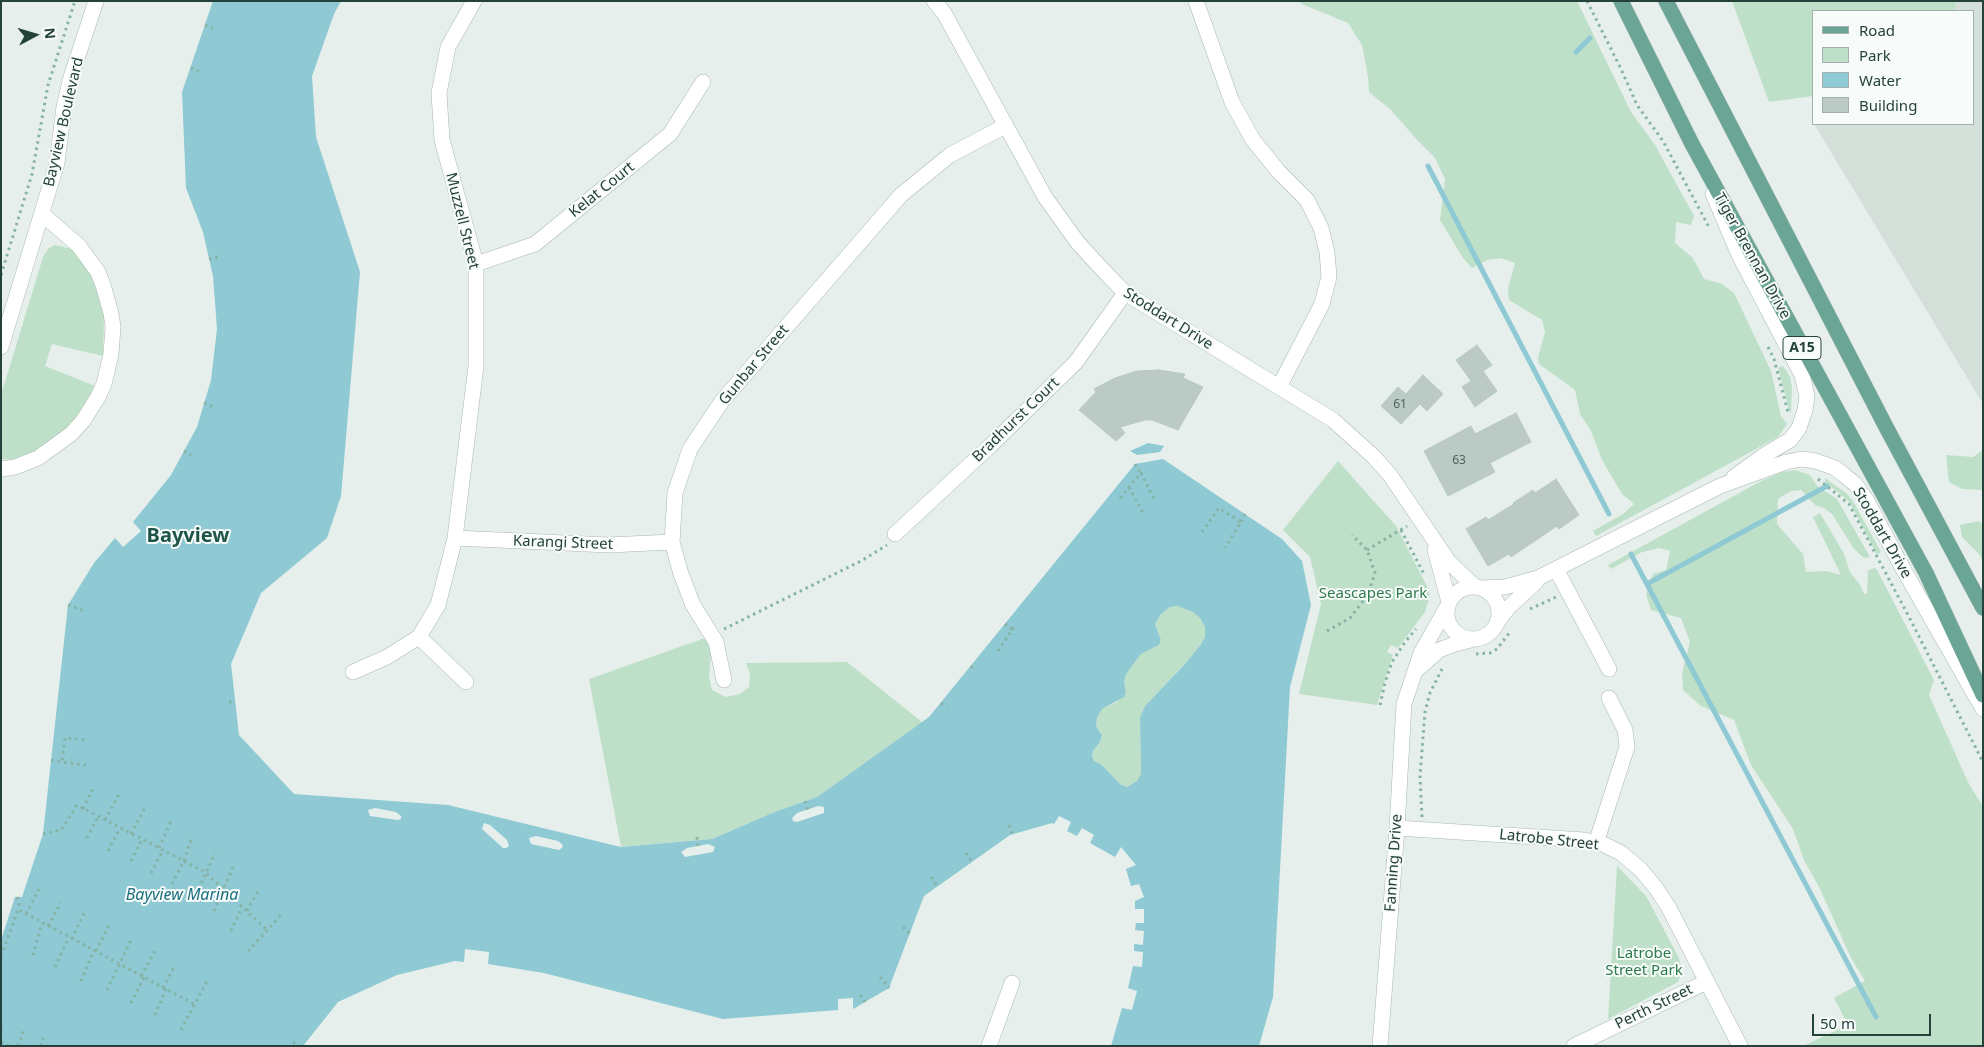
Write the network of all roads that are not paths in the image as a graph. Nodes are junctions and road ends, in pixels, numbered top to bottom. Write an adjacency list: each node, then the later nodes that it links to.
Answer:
1 (96, 1): 10 (street, Bayview Boulevard)
2 (474, 1): 11 (street, Muzzell Street)
3 (934, 1): 8 (street, Stoddart Drive)
4 (1196, 1): 14 (street)
5 (1621, 1): 9 (main road, Tiger Brennan Drive / A15)
6 (1666, 1): 24 (main road, A15)
7 (702, 82): 11 (street, Kelat Court)
8 (1005, 126): 12 (street, Stoddart Drive); 20 (street, Gunbar Street)
9 (1692, 144): 16 (street, Stoddart Drive); 33 (main road, Tiger Brennan Drive / A15)
10 (42, 214): 13 (street, Bayview Boulevard); 15 (street)
11 (476, 264): 19 (street, Muzzell Street)
12 (1125, 294): 14 (street, Stoddart Drive); 18 (street, Bradhurst Court)
13 (1, 347)
14 (1279, 387): 17 (street, Stoddart Drive)
15 (1, 469)
16 (1720, 486): 21 (street, Stoddart Drive); 35 (street, Stoddart Drive)
17 (1428, 532): 22 (street, Stoddart Drive); 23 (street, Stoddart Drive)
18 (895, 534)
19 (454, 538): 20 (street, Karangi Street); 26 (street, Muzzell Street)
20 (672, 542): 30 (street, Gunbar Street)
21 (1556, 569): 22 (street, Stoddart Drive); 25 (street, Stoddart Drive); 28 (street)
22 (1478, 587): 23 (street); 25 (street)
23 (1448, 605): 27 (street); 31 (street, Fanning Drive)
24 (1983, 608)
25 (1497, 622): 27 (street)
26 (419, 637): 29 (street); 32 (street)
27 (1477, 639): 31 (street, Fanning Drive)
28 (1608, 669)
29 (353, 672)
30 (724, 680)
31 (1411, 681): 36 (street, Fanning Drive)
32 (466, 682)
33 (1983, 695)
34 (1609, 698): 37 (street)
35 (1983, 709)
36 (1397, 828): 37 (street, Latrobe Street); 41 (street, Fanning Drive)
37 (1596, 842): 38 (street, Latrobe Street)
38 (1706, 982): 42 (street, Perth Street); 43 (street, Latrobe Street)
39 (1012, 983): 40 (street)
40 (989, 1046)
41 (1380, 1046)
42 (1574, 1046)
43 (1740, 1046)

